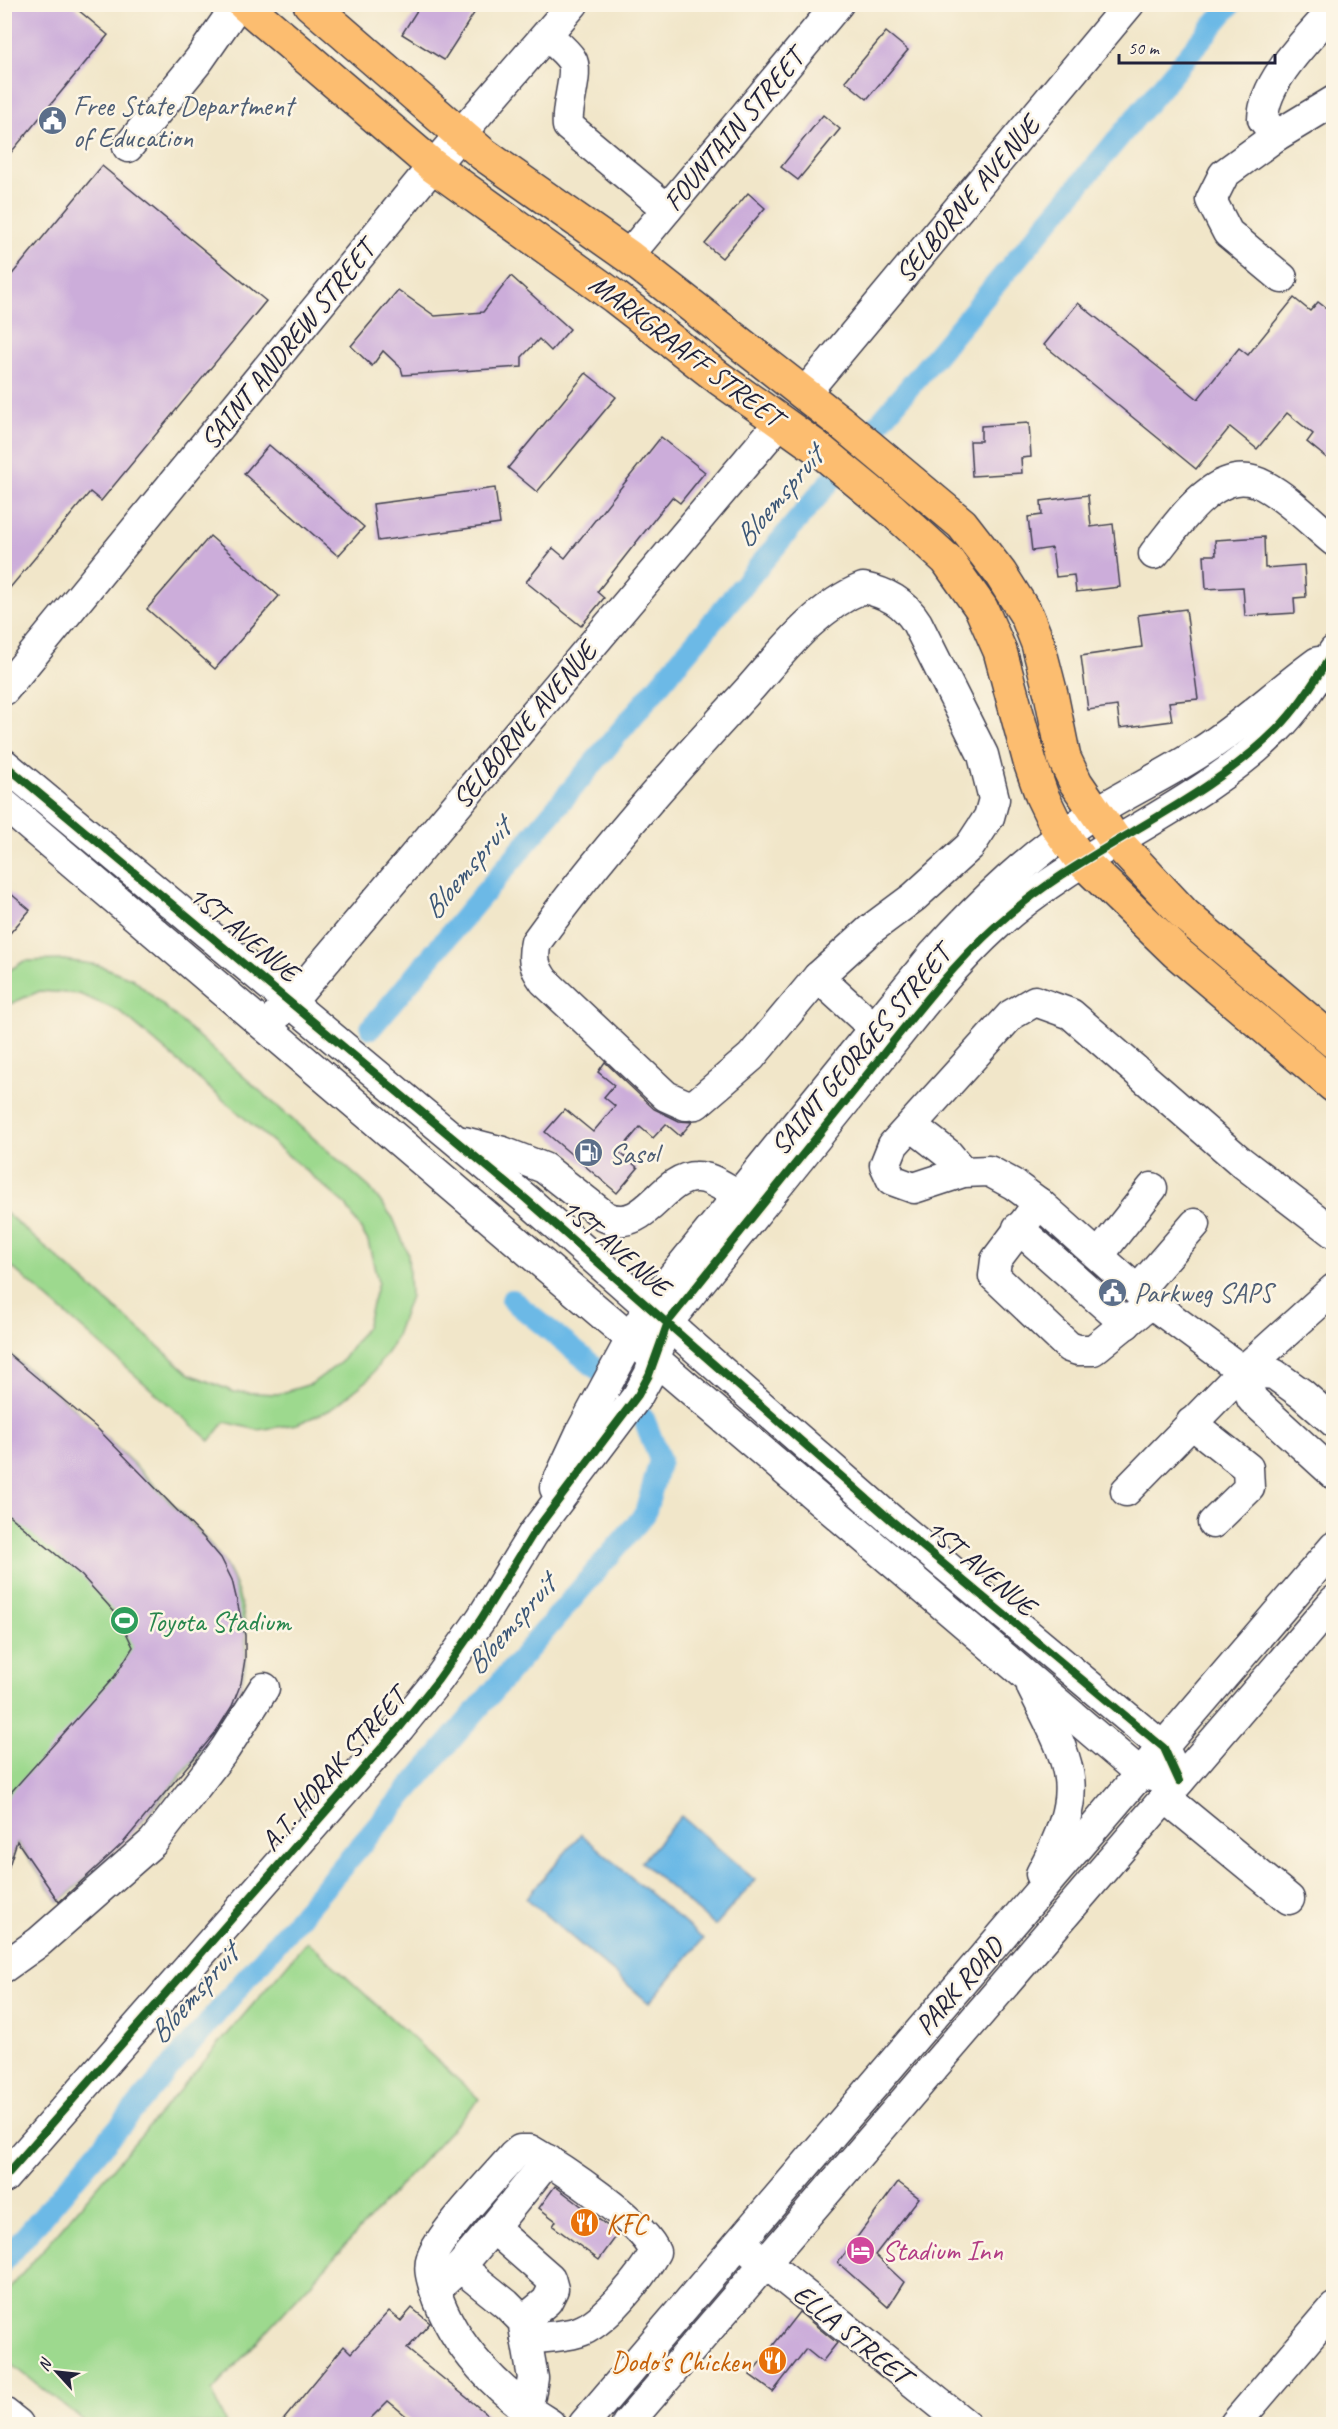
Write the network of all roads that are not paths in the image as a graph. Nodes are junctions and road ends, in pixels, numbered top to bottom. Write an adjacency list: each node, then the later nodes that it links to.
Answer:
1 (238, 4): 12 (street)
2 (244, 4): 13 (main road, MARKGRAAFF STREET)
3 (310, 4): 10 (main road, MARKGRAAFF STREET)
4 (573, 4): 8 (street, SAINT ANDREW STREET)
5 (838, 4): 14 (street, FOUNTAIN STREET)
6 (1129, 4): 18 (street, SELBORNE AVENUE)
7 (1334, 9): 11 (street)
8 (547, 35): 10 (street, SAINT ANDREW STREET); 14 (street)
9 (1334, 101): 11 (street)
10 (461, 135): 13 (street, SAINT ANDREW STREET); 15 (main road, MARKGRAAFF STREET)
11 (1276, 136): 16 (street)
12 (128, 147)
13 (433, 166): 17 (main road, MARKGRAAFF STREET); 23 (street, SAINT ANDREW STREET)
14 (667, 209): 15 (street, FOUNTAIN STREET)
15 (628, 256): 17 (main road); 18 (main road, MARKGRAAFF STREET)
16 (1282, 279)
17 (615, 297): 19 (main road, MARKGRAAFF STREET)
18 (804, 394): 26 (main road, MARKGRAAFF STREET)
19 (781, 421): 28 (main road, MARKGRAAFF STREET); 32 (street, SELBORNE AVENUE)
20 (1334, 541): 21 (street)
21 (1154, 554)
22 (1333, 652): 26 (street, SAINT GEORGES STREET); 29 (street, SAINT GEORGES STREET)
23 (4, 690)
24 (4, 764): 32 (street, 1ST AVENUE)
25 (4, 804): 27 (street, 1ST AVENUE)
26 (1096, 812): 28 (street, SAINT GEORGES STREET); 29 (main road, MARKGRAAFF STREET)
27 (17, 824): 33 (street, 1ST AVENUE)
28 (1063, 835): 30 (main road, MARKGRAAFF STREET); 34 (street, SAINT GEORGES STREET)
29 (1115, 840): 30 (street, SAINT GEORGES STREET); 35 (main road, MARKGRAAFF STREET)
30 (1082, 861): 36 (main road, MARKGRAAFF STREET); 49 (street, SAINT GEORGES STREET)
31 (818, 977): 31 (street); 34 (street)
32 (291, 1002): 33 (street, SELBORNE AVENUE); 38 (street, 1ST AVENUE)
33 (265, 1026): 51 (street, 1ST AVENUE)
34 (874, 1028): 41 (street, SAINT GEORGES STREET)
35 (1334, 1042)
36 (1334, 1086)
37 (912, 1126): 39 (street); 39 (street); 45 (street)
38 (455, 1140): 41 (street); 49 (street, 1ST AVENUE)
39 (963, 1172): 42 (street)
40 (1152, 1188): 46 (street)
41 (739, 1196): 49 (street, SAINT GEORGES STREET)
42 (1039, 1203): 44 (street); 46 (street)
43 (1195, 1224): 48 (street)
44 (1018, 1228): 50 (street); 50 (street)
45 (1334, 1233)
46 (1099, 1255): 48 (street)
47 (1334, 1289): 53 (street)
48 (1145, 1296): 50 (street); 53 (street)
49 (658, 1314): 51 (street, SAINT GEORGES STREET); 52 (street, SAINT GEORGES STREET); 64 (street, 1ST AVENUE)
50 (1126, 1324)
51 (630, 1338): 52 (street, 1ST AVENUE); 56 (street, A.T. HORAK STREET)
52 (654, 1358): 56 (street, A.T. HORAK STREET); 62 (street, 1ST AVENUE)
53 (1243, 1371): 54 (street); 55 (street); 57 (street)
54 (1334, 1422)
55 (1191, 1423): 58 (street); 59 (street)
56 (592, 1438): 71 (street, A.T. HORAK STREET)
57 (1334, 1474)
58 (1126, 1491)
59 (1213, 1523)
60 (1334, 1547): 64 (street, PARK ROAD)
61 (1334, 1601): 66 (street, PARK ROAD)
62 (1026, 1676): 65 (street, 1ST AVENUE); 68 (street)
63 (264, 1688): 69 (street)
64 (1164, 1748): 65 (street, PARK ROAD); 66 (street, 1ST AVENUE)
65 (1141, 1774): 66 (street, 1ST AVENUE); 68 (street, PARK ROAD)
66 (1173, 1789): 67 (street); 74 (street, PARK ROAD)
67 (1289, 1899)
68 (1015, 1921): 73 (street, PARK ROAD)
69 (4, 1967)
70 (548, 2160): 72 (street); 76 (street); 78 (street)
71 (4, 2178)
72 (493, 2228): 75 (street); 78 (street)
73 (740, 2242): 74 (street, ELLA STREET); 84 (street, PARK ROAD)
74 (765, 2263): 81 (street, PARK ROAD); 85 (street, ELLA STREET)
75 (460, 2267): 76 (street); 78 (street)
76 (435, 2290): 79 (street)
77 (1334, 2308): 86 (street)
78 (525, 2330): 79 (street)
79 (521, 2407): 83 (street)
80 (4, 2413): 82 (street)
81 (632, 2422)
82 (18, 2424)
83 (550, 2424)
84 (584, 2424)
85 (965, 2424)
86 (1235, 2424)

